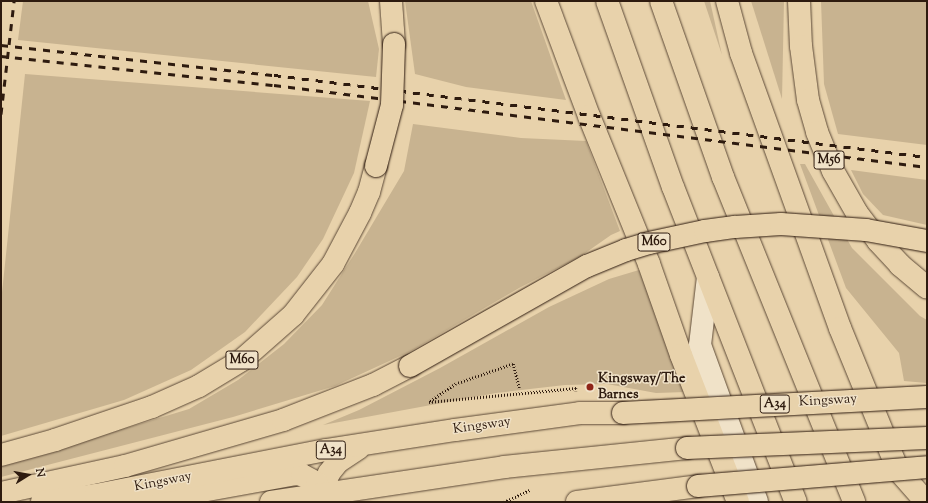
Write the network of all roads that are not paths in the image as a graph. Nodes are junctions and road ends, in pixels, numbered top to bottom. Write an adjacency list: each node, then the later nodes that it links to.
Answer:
1 (391, 1): 13 (highway, M60, bridge)
2 (546, 1): 21 (highway)
3 (607, 1): 8 (highway, M60)
4 (661, 1): 24 (highway)
5 (727, 1): 25 (highway)
6 (799, 1): 9 (highway, M56)
7 (927, 241): 15 (highway, M60, bridge)
8 (708, 277): 22 (lane); 23 (highway, M60)
9 (927, 288)
10 (927, 397): 12 (highway, Kingsway / A34, bridge)
11 (927, 438): 17 (highway, bridge)
12 (366, 444): 16 (highway, Kingsway / A34); 17 (highway)
13 (10, 453)
14 (927, 467): 20 (highway, bridge)
15 (9, 492)
16 (96, 495): 17 (highway); 18 (highway, Kingsway / A34)
17 (322, 498): 19 (highway)
18 (42, 502)
19 (271, 502)
20 (577, 502)
21 (738, 502)
22 (757, 502)
23 (796, 502)
24 (854, 502)
25 (926, 502)

